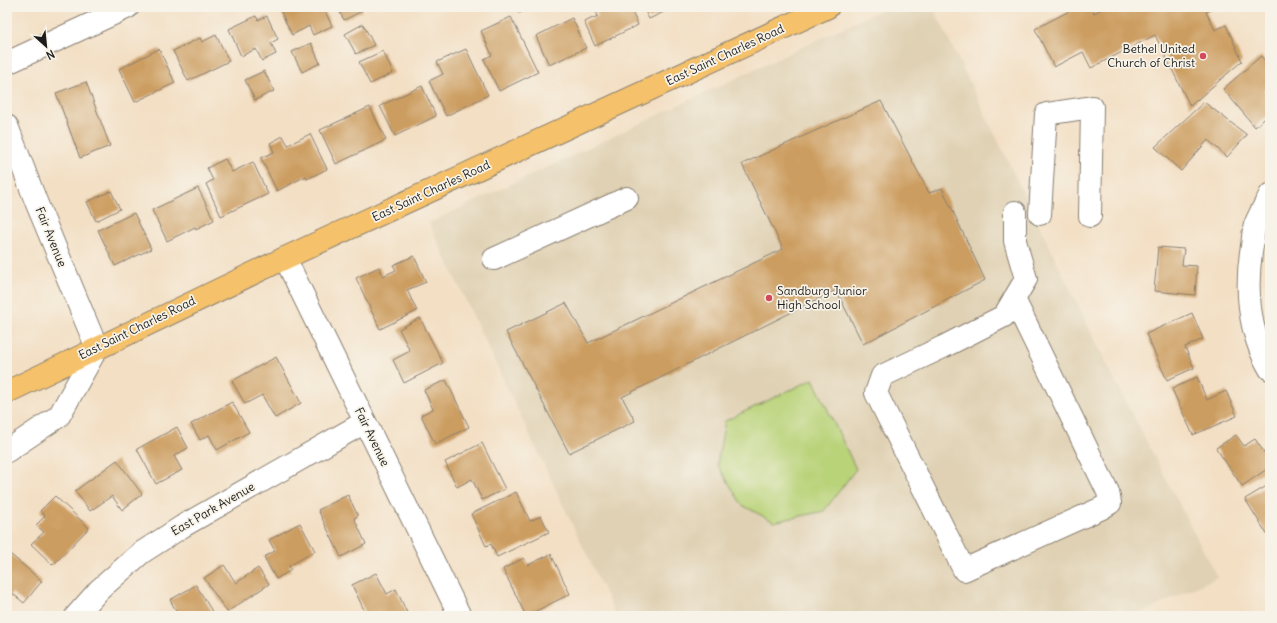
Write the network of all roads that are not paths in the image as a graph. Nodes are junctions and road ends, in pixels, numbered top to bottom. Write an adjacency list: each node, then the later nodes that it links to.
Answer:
1 (128, 7): 3 (street)
2 (828, 7): 10 (main road, East Saint Charles Road)
3 (7, 63)
4 (7, 126): 13 (street, Fair Avenue)
5 (1270, 195): 14 (street)
6 (626, 198): 11 (street)
7 (1015, 212): 12 (street)
8 (1040, 214): 9 (street)
9 (1090, 216)
10 (285, 258): 13 (main road, East Saint Charles Road); 18 (street, Fair Avenue)
11 (494, 259)
12 (1014, 299): 12 (street)
13 (97, 348): 15 (main road, East Saint Charles Road); 19 (street)
14 (1270, 369)
15 (35, 377): 16 (main road, East Saint Charles Road); 17 (main road, East Saint Charles Road)
16 (7, 387)
17 (7, 392)
18 (365, 422): 20 (street, East Park Avenue); 21 (street, Fair Avenue)
19 (7, 451)
20 (76, 616)
21 (460, 616)

